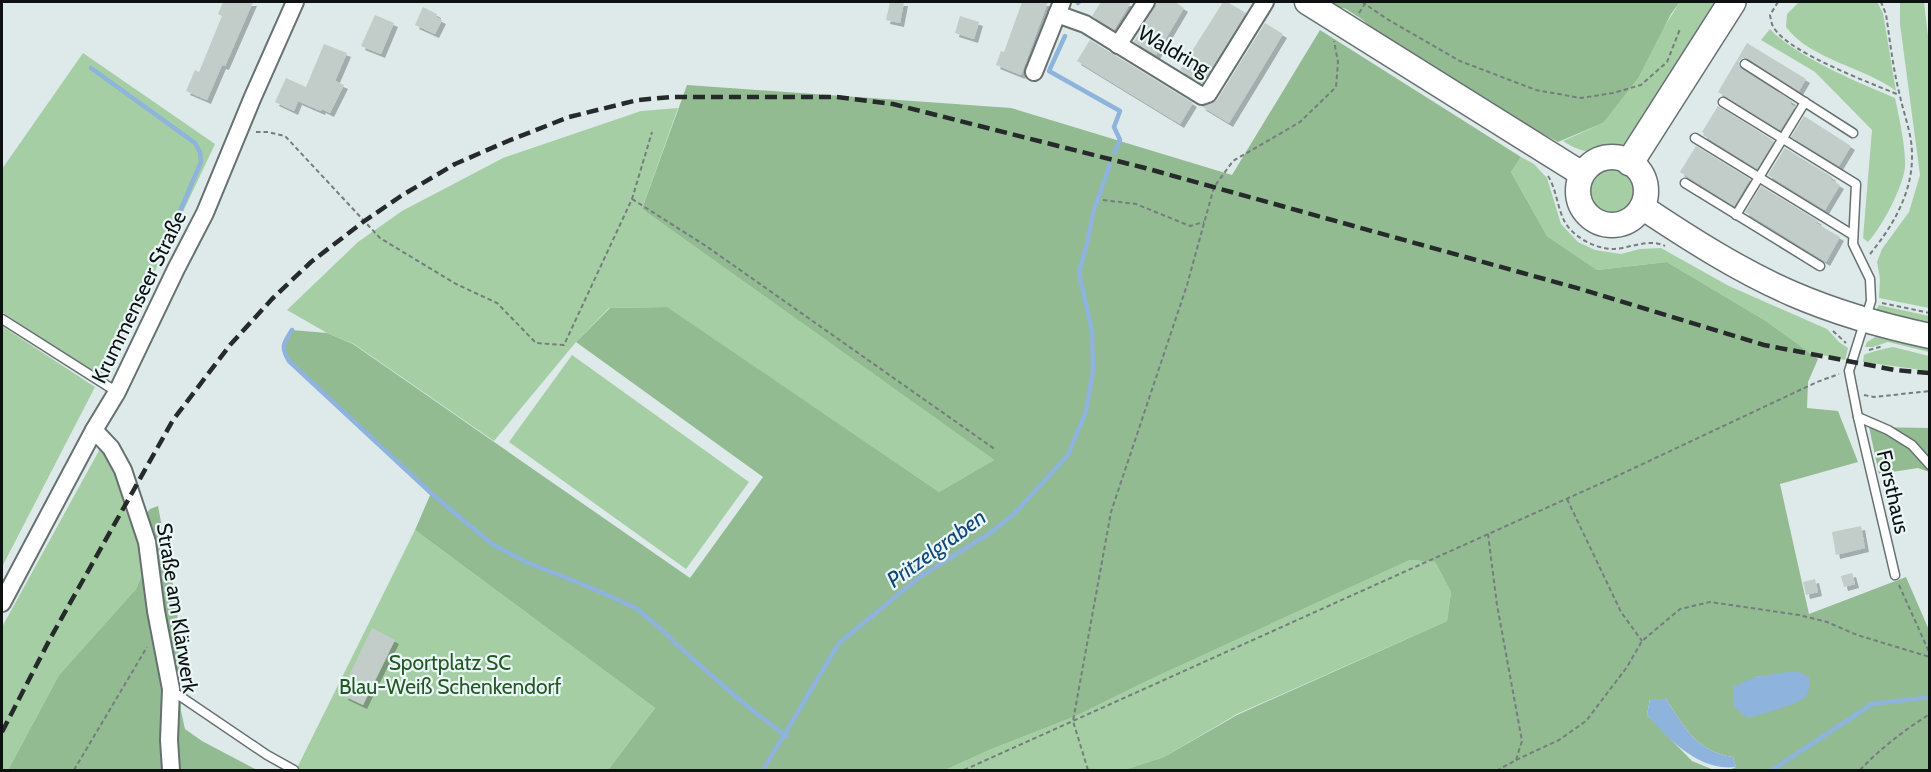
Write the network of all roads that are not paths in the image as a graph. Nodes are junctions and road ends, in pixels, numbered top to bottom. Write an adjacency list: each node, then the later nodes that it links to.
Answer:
1 (295, 2): 26 (street, Krummenseer Straße)
2 (1146, 2): 7 (street, Waldring)
3 (1265, 2): 7 (street, Waldring)
4 (1732, 2): 15 (main road)
5 (1309, 3): 16 (main road)
6 (1060, 8): 7 (street, Waldring); 9 (street)
7 (1118, 45)
8 (1745, 64): 11 (lane)
9 (1034, 72)
10 (1723, 102): 14 (lane)
11 (1805, 102): 12 (lane); 14 (lane)
12 (1854, 133)
13 (1695, 138): 17 (lane)
14 (1783, 139): 17 (lane); 21 (lane)
15 (1630, 162): 16 (main road); 19 (main road)
16 (1582, 174): 19 (main road)
17 (1759, 177): 20 (lane); 21 (lane)
18 (1685, 183): 20 (lane)
19 (1642, 207): 23 (main road)
20 (1736, 215): 22 (lane)
21 (1853, 235): 23 (lane)
22 (1821, 266)
23 (1867, 310): 25 (main road); 27 (lane, Forsthaus)
24 (2, 319): 26 (lane)
25 (1929, 336)
26 (117, 392): 28 (street, Krummenseer Straße)
27 (1857, 417): 29 (lane, Forsthaus); 30 (lane, Forsthaus)
28 (94, 430): 31 (street, Krummenseer Straße); 32 (street, Straße am Klärwerk)
29 (1929, 465)
30 (1895, 575)
31 (2, 603)
32 (171, 690): 33 (street, Straße am Klärwerk); 34 (lane)
33 (171, 771)
34 (294, 771)

